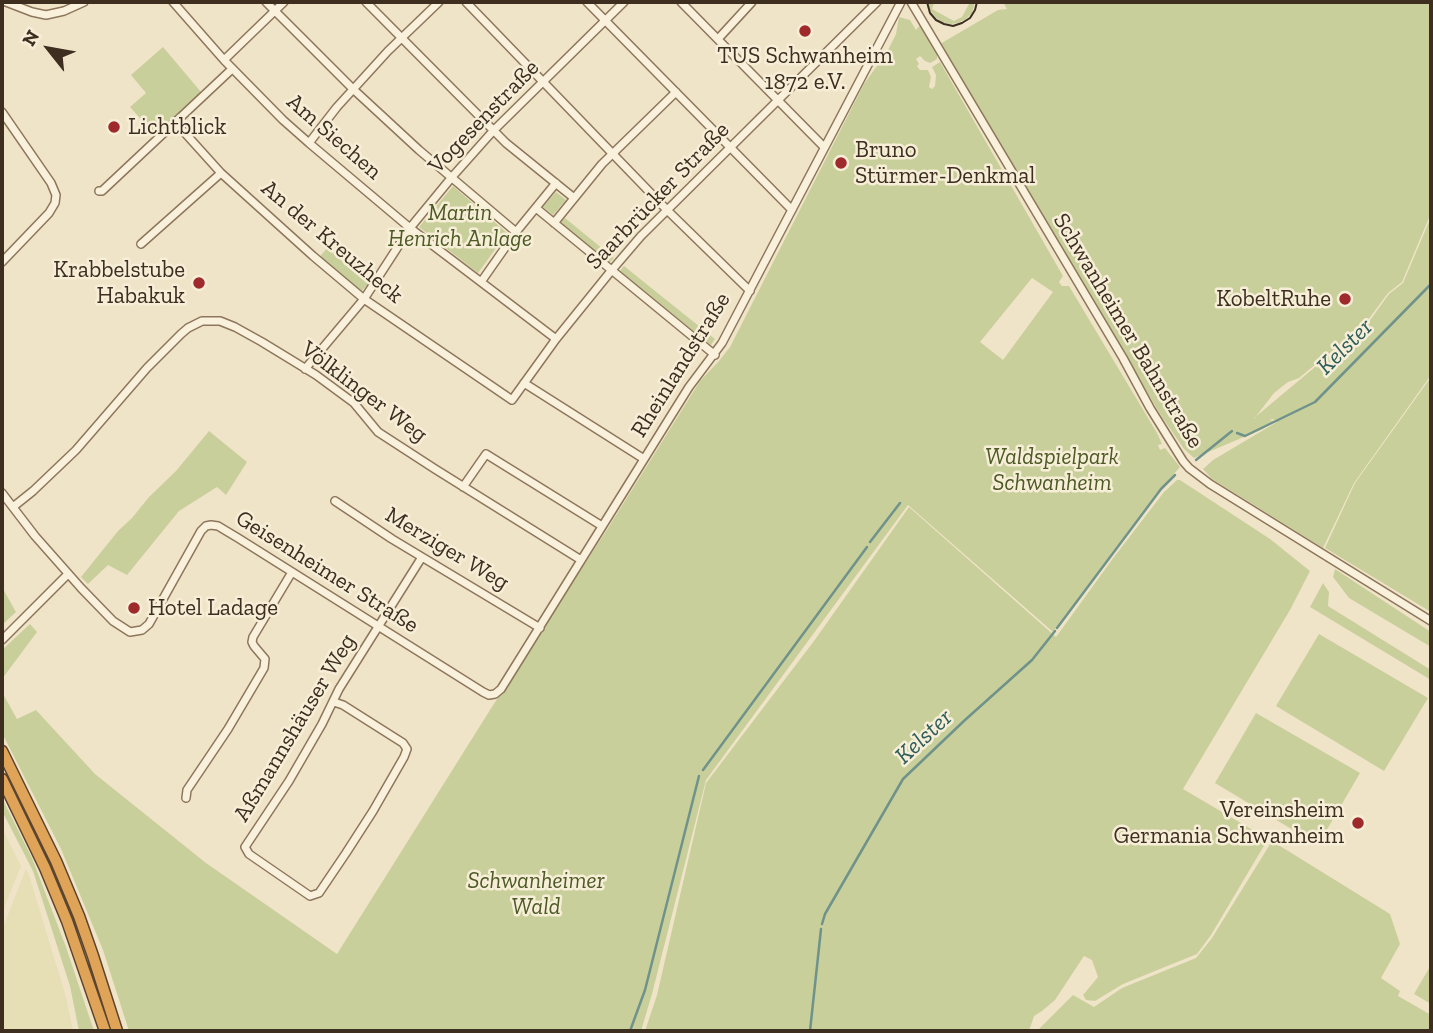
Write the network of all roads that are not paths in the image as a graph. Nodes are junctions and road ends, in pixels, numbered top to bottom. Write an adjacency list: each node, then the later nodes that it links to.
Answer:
1 (6, 2): 2 (street)
2 (83, 2)
3 (173, 2): 20 (street, Am Siechen)
4 (267, 2): 16 (street)
5 (284, 2): 16 (street)
6 (366, 2): 18 (street)
7 (439, 2): 18 (street)
8 (466, 2): 22 (street)
9 (587, 2): 17 (street)
10 (624, 2): 17 (street, Vogesenstraße)
11 (681, 2): 19 (street)
12 (752, 2): 19 (street)
13 (877, 2): 25 (street, Saarbrücker Straße)
14 (899, 2): 30 (street, Rheinlandstraße)
15 (911, 2): 65 (street, Schwanheimer Bahnstraße)
16 (275, 10): 20 (street); 23 (street)
17 (605, 20): 22 (street, Vogesenstraße); 24 (street)
18 (402, 37): 23 (street); 28 (street)
19 (718, 39): 25 (street)
20 (224, 60): 21 (street, Am Siechen)
21 (232, 69): 27 (street); 29 (street, Am Siechen)
22 (544, 82): 28 (street, Vogesenstraße); 32 (street)
23 (353, 89): 29 (street); 34 (street)
24 (676, 92): 31 (street); 32 (street)
25 (779, 100): 30 (street); 31 (street, Saarbrücker Straße)
26 (2, 112): 45 (street)
27 (175, 122): 33 (street, An der Kreuzheck); 36 (street)
28 (493, 131): 34 (street, Vogesenstraße); 35 (street)
29 (309, 144): 42 (street, Am Siechen)
30 (824, 147): 40 (street, Rheinlandstraße)
31 (730, 148): 39 (street, Saarbrücker Straße); 40 (street)
32 (613, 153): 37 (street); 39 (street)
33 (221, 173): 44 (street); 49 (street, An der Kreuzheck)
34 (452, 177): 42 (street, Vogesenstraße); 43 (street)
35 (556, 183): 37 (street); 38 (street)
36 (99, 191)
37 (574, 198): 41 (street)
38 (536, 208): 41 (street); 43 (street)
39 (667, 210): 46 (street, Saarbrücker Straße); 48 (street)
40 (792, 210): 48 (street, Rheinlandstraße)
41 (554, 223): 46 (street)
42 (410, 228): 47 (street, Am Siechen); 49 (street, Vogesenstraße)
43 (516, 232): 47 (street)
44 (141, 244)
45 (2, 262)
46 (611, 271): 50 (street, Saarbrücker Straße); 51 (street)
47 (481, 282): 50 (street, Am Siechen)
48 (750, 291): 51 (street, Rheinlandstraße)
49 (364, 299): 52 (street, Vogesenstraße); 54 (street, An der Kreuzheck)
50 (556, 339): 53 (street, Saarbrücker Straße)
51 (715, 355): 55 (street, Rheinlandstraße)
52 (305, 369): 56 (street, Völklinger Weg); 59 (street, Völklinger Weg)
53 (524, 383): 54 (street, Saarbrücker Straße); 55 (street)
54 (512, 400)
55 (644, 459): 60 (street, Rheinlandstraße)
56 (463, 487): 60 (street); 62 (street, Völklinger Weg)
57 (2, 494): 59 (street, Geisenheimer Straße)
58 (335, 501): 61 (street, Merziger Weg)
59 (13, 507): 64 (street, Geisenheimer Straße)
60 (602, 526): 62 (street, Rheinlandstraße)
61 (422, 557): 66 (street, Aßmannshäuser Weg); 67 (street, Merziger Weg)
62 (581, 560): 67 (street, Rheinlandstraße)
63 (292, 572): 64 (street, Geisenheimer Straße); 66 (street, Geisenheimer Straße); 73 (street)
64 (68, 574): 68 (street)
65 (1431, 621)
66 (379, 626): 69 (street, Geisenheimer Straße); 70 (street, Aßmannshäuser Weg)
67 (540, 628): 69 (street, Rheinlandstraße)
68 (2, 640)
69 (489, 695)
70 (334, 702): 70 (street, Aßmannshäuser Weg)
71 (2, 751): 75 (highway)
72 (2, 779): 74 (highway)
73 (186, 798)
74 (105, 1031)
75 (117, 1031)

